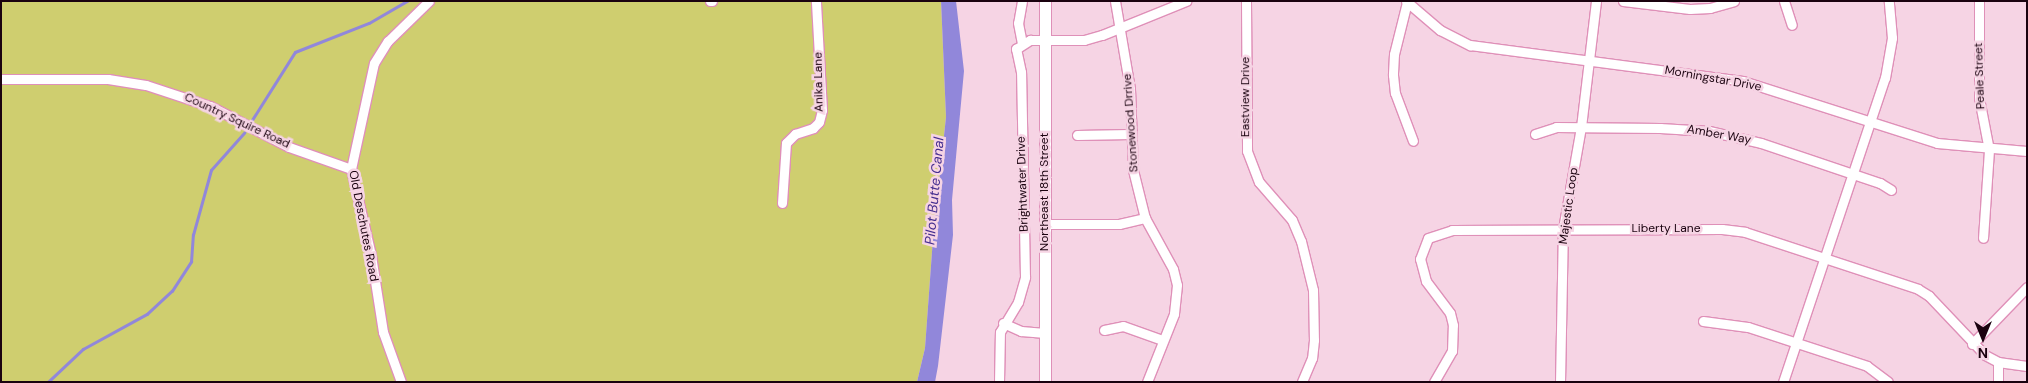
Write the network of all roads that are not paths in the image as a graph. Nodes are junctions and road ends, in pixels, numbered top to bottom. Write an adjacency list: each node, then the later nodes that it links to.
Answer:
1 (429, 1): 29 (street, Old Deschutes Road)
2 (816, 1): 32 (street, Anika Lane)
3 (1022, 1): 18 (street, Brightwater Drive)
4 (1045, 1): 17 (main road, Northeast 18th Street)
5 (1115, 1): 16 (street, Stonewood Drrive)
6 (1186, 1): 16 (street)
7 (1246, 1): 52 (street, Eastview Drive)
8 (1596, 1): 19 (street, Majestic Loop)
9 (1623, 1): 10 (street)
10 (1734, 1)
11 (1784, 1): 15 (street)
12 (1889, 1): 21 (street)
13 (1979, 1): 27 (street, Peale Street)
14 (1407, 2): 19 (street, Morningstar Drive); 26 (street)
15 (1792, 26)
16 (1118, 28): 17 (street); 23 (street, Stonewood Drrive)
17 (1045, 41): 18 (street); 34 (main road, Northeast 18th Street)
18 (1022, 43): 40 (street, Brightwater Drive)
19 (1589, 61): 21 (street, Morningstar Drive); 22 (street, Majestic Loop)
20 (1, 79): 29 (street, Country Squire Road)
21 (1870, 121): 27 (street, Morningstar Drive); 30 (street)
22 (1581, 127): 24 (street, Amber Way); 30 (street, Amber Way); 35 (street, Majestic Loop)
23 (1130, 134): 25 (street); 33 (street, Stonewood Drrive)
24 (1535, 134)
25 (1076, 135)
26 (1413, 141)
27 (1989, 150): 28 (street, Morningstar Drive); 36 (street, Peale Street)
28 (2027, 151)
29 (351, 169): 48 (street, Old Deschutes Road)
30 (1852, 173): 31 (street, Amber Way); 37 (street)
31 (1891, 190)
32 (782, 203)
33 (1145, 218): 34 (street); 43 (street, Stonewood Drrive)
34 (1045, 224): 42 (main road, Northeast 18th Street)
35 (1563, 229): 37 (street, Liberty Lane); 53 (street, Liberty Lane); 54 (street, Majestic Loop)
36 (1983, 238)
37 (1824, 258): 44 (street); 45 (street, Liberty Lane)
38 (2027, 287): 45 (street)
39 (1703, 321): 44 (street)
40 (1003, 323): 42 (street); 49 (street, Brightwater Drive)
41 (1104, 330): 43 (street)
42 (1045, 333): 50 (main road, Northeast 18th Street)
43 (1162, 340): 51 (street, Stonewood Drrive)
44 (1798, 343): 55 (street); 56 (street)
45 (1972, 344): 46 (street, Liberty Lane)
46 (1998, 362): 47 (street, Liberty Lane); 57 (street)
47 (2027, 366)
48 (401, 382)
49 (999, 382)
50 (1045, 382)
51 (1147, 382)
52 (1302, 382)
53 (1434, 382)
54 (1560, 382)
55 (1783, 382)
56 (1888, 382)
57 (1998, 382)

